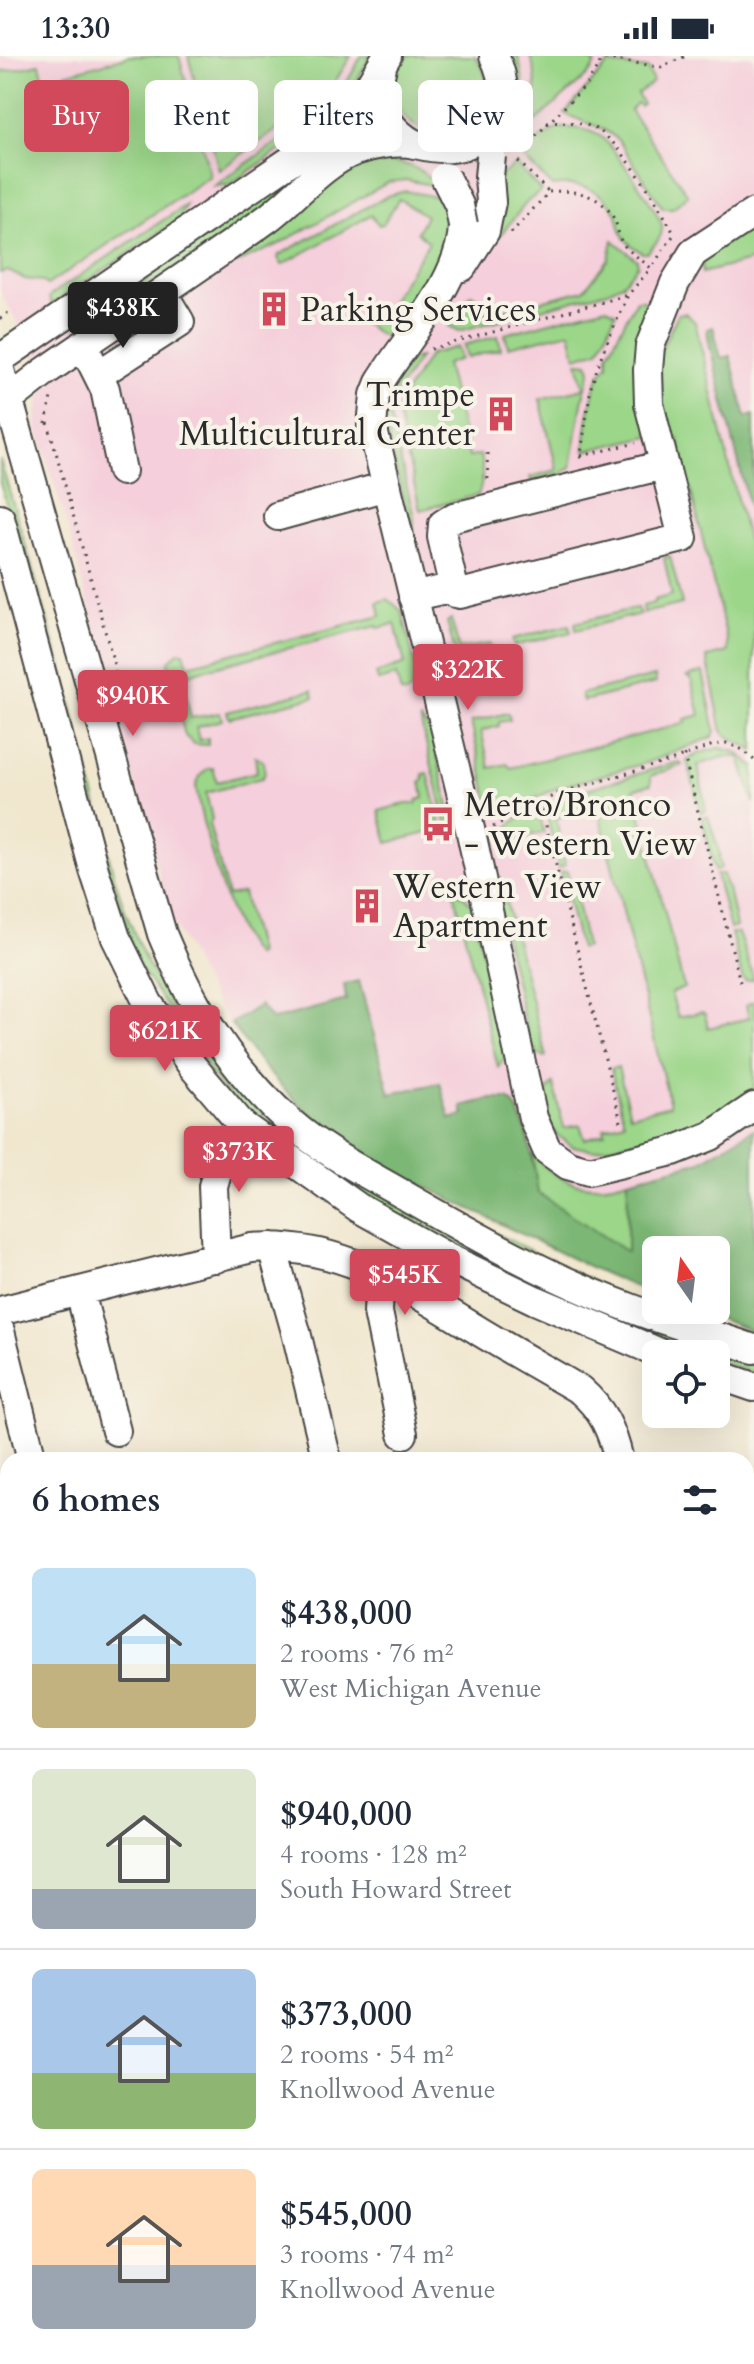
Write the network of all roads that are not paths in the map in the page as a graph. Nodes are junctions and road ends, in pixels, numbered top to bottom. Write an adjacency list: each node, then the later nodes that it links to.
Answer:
1 (494, 56): 3 (street)
2 (385, 59): 4 (street); 12 (street)
3 (502, 80)
4 (418, 144)
5 (418, 146): 10 (street)
6 (426, 152): 9 (street, bridge)
7 (506, 152): 9 (street, bridge)
8 (754, 213): 16 (street)
9 (449, 277): 18 (street)
10 (162, 292): 11 (street); 14 (street)
11 (83, 345): 14 (street); 15 (street)
12 (0, 359)
13 (0, 370): 15 (street)
14 (98, 375): 17 (street)
15 (5, 400): 32 (street)
16 (664, 465): 21 (street); 21 (street)
17 (122, 471)
18 (387, 486): 19 (street); 22 (street)
19 (278, 516)
20 (0, 518): 24 (street)
21 (455, 593): 22 (street)
22 (413, 597): 23 (street)
23 (754, 1107)
24 (243, 1126): 26 (street); 31 (street)
25 (272, 1247): 26 (street); 27 (street); 38 (street)
26 (216, 1258): 28 (street)
27 (380, 1274): 36 (street); 39 (street)
28 (80, 1292): 29 (street); 35 (street)
29 (0, 1311)
30 (0, 1331): 37 (street)
31 (642, 1346)
32 (754, 1349)
33 (730, 1379): 34 (street)
34 (754, 1387)
35 (116, 1431)
36 (403, 1434)
37 (30, 1452)
38 (325, 1452)
39 (617, 1452)

